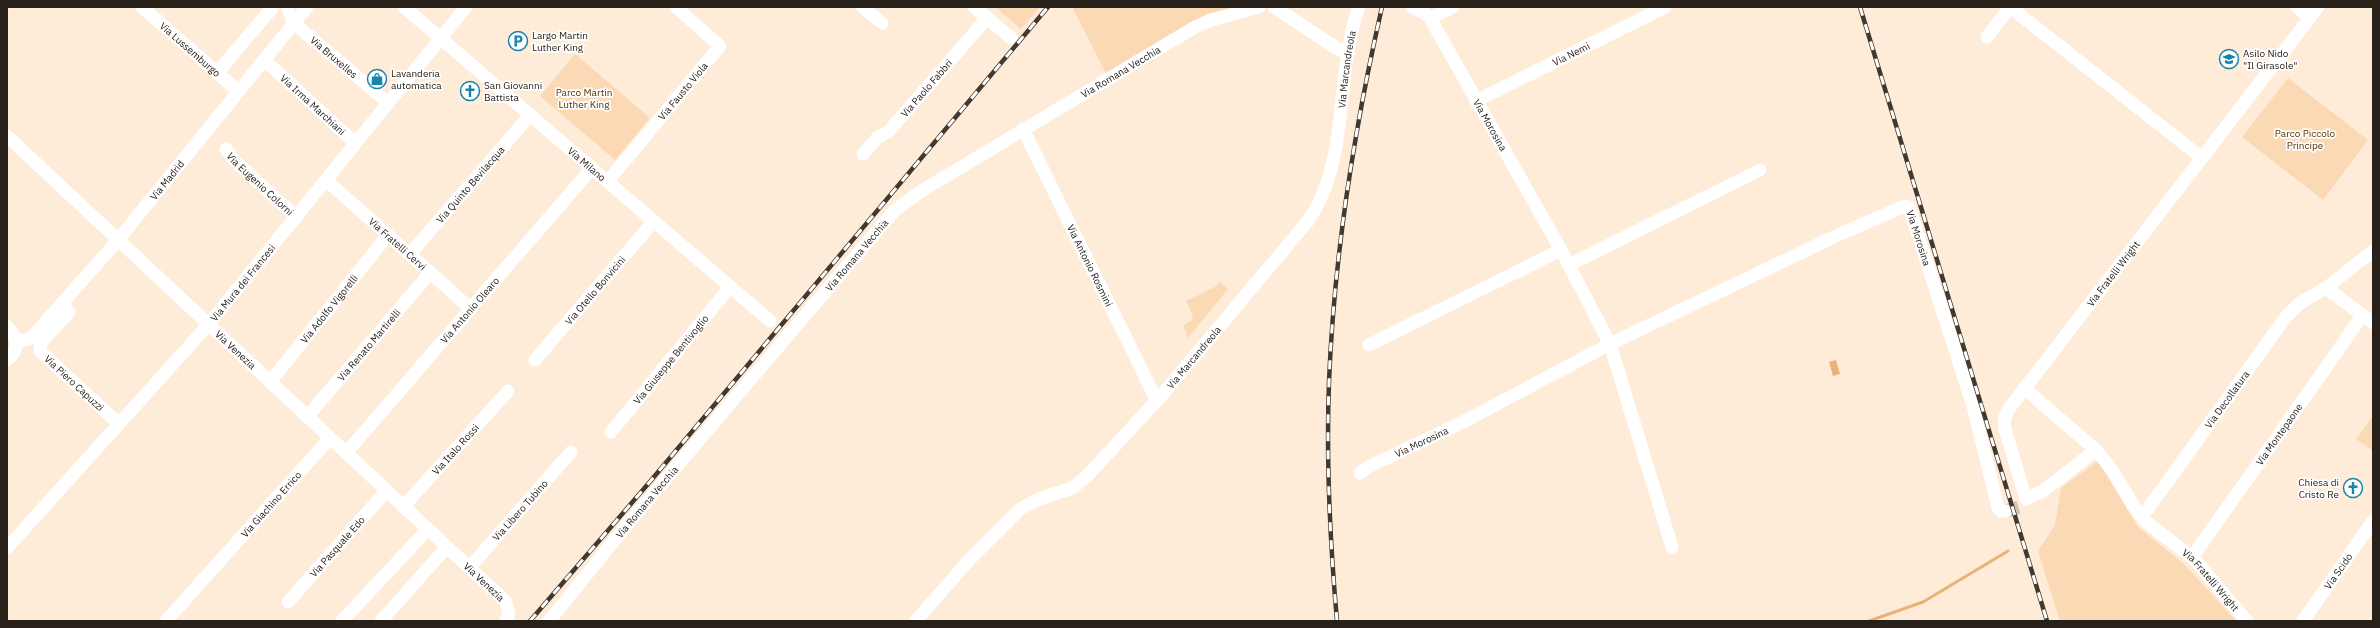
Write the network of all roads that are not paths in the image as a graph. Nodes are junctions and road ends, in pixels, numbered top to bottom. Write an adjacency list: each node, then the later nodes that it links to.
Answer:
1 (142, 7): 28 (street, Via Lussemburgo)
2 (273, 7): 28 (street)
3 (287, 7): 21 (street, Via Bruxelles)
4 (307, 7): 21 (street, Via Madrid)
5 (404, 7): 24 (street, Via Milano)
6 (466, 7): 24 (street, Via Mura dei Francesi)
7 (676, 7): 42 (street, Via Fausto Viola)
8 (862, 7): 22 (street)
9 (974, 7): 19 (street)
10 (1259, 7): 33 (street, Via Romana Vecchia)
11 (1274, 7): 26 (street)
12 (1453, 7): 18 (street)
13 (1665, 7): 30 (street, Via Nemi)
14 (2010, 7): 23 (street); 38 (street)
15 (2297, 7): 20 (street)
16 (2318, 7): 20 (street, Via Fratelli Wright)
17 (1356, 10): 26 (street, Via Marcandreola)
18 (1423, 11): 30 (street, Via Morosina)
19 (987, 18): 25 (street); 37 (street, Via Paolo Fabbri)
20 (2310, 18): 38 (street, Via Fratelli Wright)
21 (294, 23): 29 (street, Via Madrid); 31 (street, Via Bruxelles)
22 (882, 23)
23 (1987, 37)
24 (440, 38): 31 (street, Via Mura dei Francesi); 32 (street, Via Milano)
25 (1011, 38)
26 (1349, 52): 68 (street, Via Marcandreola)
27 (271, 66): 35 (street, Via Irma Marchiani)
28 (217, 73): 29 (street, Via Lussemburgo)
29 (238, 91): 46 (street, Via Madrid)
30 (1476, 100): 47 (street, Via Morosina)
31 (387, 102): 35 (street, Via Mura dei Francesi)
32 (530, 115): 39 (street, Via Milano); 49 (street, Via Quinto Bevilacqua)
33 (1023, 129): 68 (street, Via Antonio Rosmini); 93 (street, Via Romana Vecchia)
34 (7, 136): 46 (street, Via Venezia)
35 (355, 143): 41 (street, Via Mura dei Francesi)
36 (226, 149): 43 (street, Via Eugenio Colorni)
37 (863, 154)
38 (2202, 158): 66 (street, Via Fratelli Wright)
39 (592, 168): 42 (street, Via Milano); 55 (street, Via Antonio Olearo)
40 (1760, 170): 50 (street)
41 (326, 180): 43 (street, Via Mura dei Francesi); 45 (street, Via Fratelli Cervi)
42 (608, 181): 44 (street, Via Milano)
43 (296, 217): 58 (street, Via Mura dei Francesi)
44 (654, 221): 52 (street, Via Milano); 64 (street, Via Otello Bonvicini)
45 (388, 235): 49 (street, Via Fratelli Cervi); 65 (street, Via Adolfo Vigorelli)
46 (118, 240): 54 (street, Via Madrid); 58 (street, Via Venezia)
47 (1561, 250): 50 (street, Via Morosina); 62 (street)
48 (2373, 251): 53 (street, Via Decollatura)
49 (410, 254): 51 (street, Via Fratelli Cervi)
50 (1569, 265): 61 (street, Via Morosina)
51 (430, 273): 55 (street, Via Fratelli Cervi); 69 (street, Via Renato Martirelli)
52 (730, 287): 57 (street, Via Milano); 71 (street, Via Giuseppe Bentivoglio)
53 (2323, 289): 56 (street); 80 (street, Via Decollatura)
54 (62, 304): 60 (street, Via Madrid); 70 (street, Via Piero Capuzzi)
55 (470, 308): 74 (street, Via Antonio Olearo)
56 (2368, 319): 86 (street, Via Montepaone)
57 (770, 321)
58 (209, 324): 65 (street, Via Venezia); 70 (street, Via Mura dei Francesi)
59 (7, 326): 60 (street)
60 (17, 342): 63 (street)
61 (1610, 344): 76 (street, Via Morosina); 79 (street, Via Morosina); 83 (street, Via Morosina)
62 (1369, 345)
63 (7, 360)
64 (535, 360)
65 (270, 382): 69 (street, Via Venezia)
66 (2024, 388): 73 (street, Via Fratelli Wright); 73 (street, Via Fratelli Wright)
67 (508, 391): 78 (street, Via Italo Rossi)
68 (1157, 401): 94 (street, Via Marcandreola)
69 (307, 417): 72 (street, Via Venezia)
70 (119, 424): 84 (street, Via Mura dei Francesi)
71 (611, 432)
72 (330, 438): 74 (street, Via Venezia); 89 (street, Via Giachino Errico)
73 (2096, 450): 80 (street, Via Fratelli Wright)
74 (346, 452): 77 (street, Via Venezia)
75 (571, 452): 87 (street, Via Libero Tubino)
76 (1360, 473)
77 (386, 491): 78 (street, Via Venezia); 88 (street, Via Pasquale Edo)
78 (404, 507): 82 (street, Via Venezia)
79 (2006, 511)
80 (2142, 517): 95 (street, Via Fratelli Wright)
81 (2373, 521): 96 (street, Via Scido)
82 (427, 530): 85 (street, Via Venezia); 90 (street)
83 (1672, 547)
84 (7, 548)
85 (446, 548): 87 (street, Via Venezia); 91 (street)
86 (2196, 552)
87 (469, 568): 92 (street, Via Venezia)
88 (288, 602)
89 (166, 621)
90 (342, 621)
91 (381, 621)
92 (506, 621)
93 (549, 621)
94 (916, 621)
95 (2247, 621)
96 (2302, 621)

